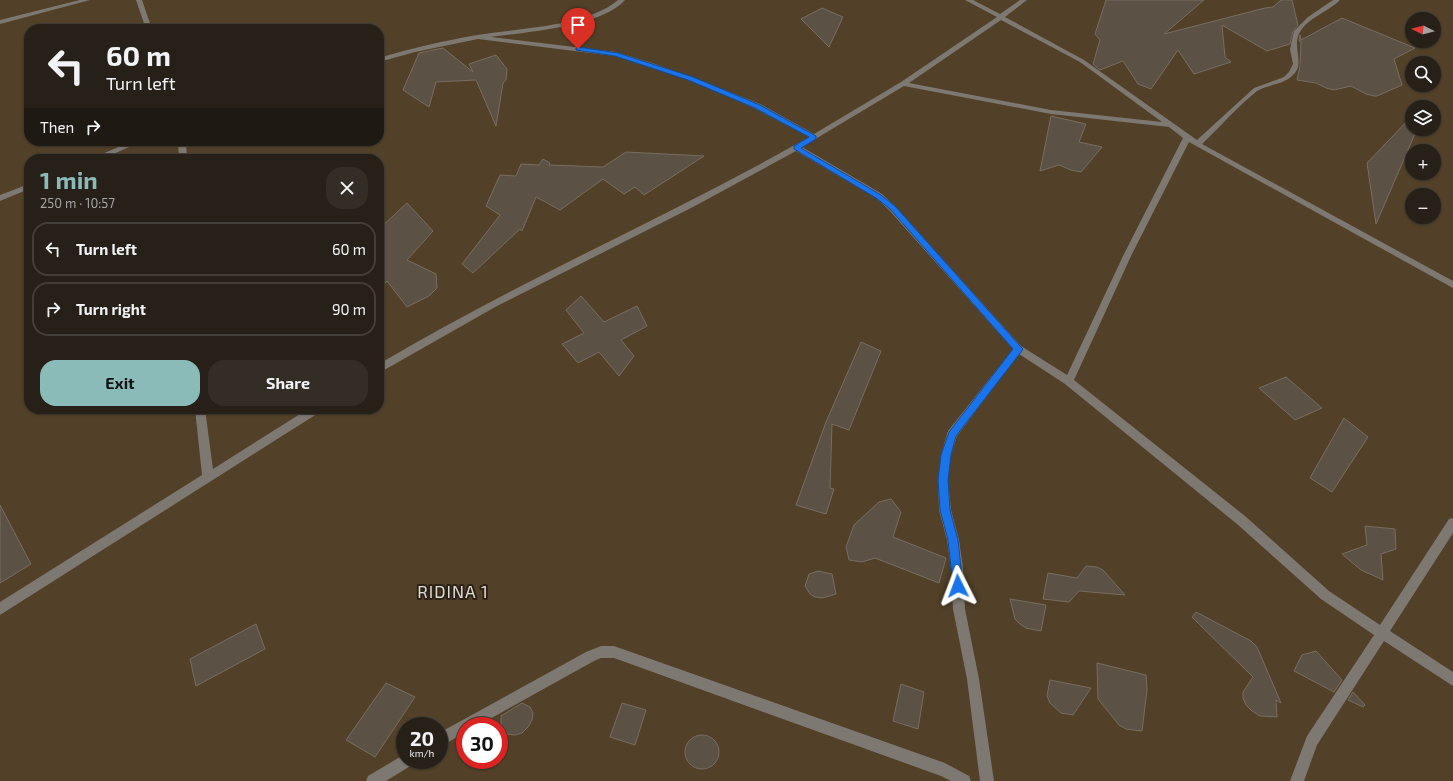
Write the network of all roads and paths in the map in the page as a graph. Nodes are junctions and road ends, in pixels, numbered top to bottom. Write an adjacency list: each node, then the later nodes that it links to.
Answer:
1 (87, 0): 8 (street)
2 (138, 0): 9 (street)
3 (622, 0): 10 (street)
4 (968, 0): 7 (street)
5 (1024, 0): 7 (street)
6 (1337, 0): 16 (street)
7 (1001, 18): 12 (street); 13 (street)
8 (0, 22)
9 (147, 24)
10 (478, 37): 11 (street); 14 (street)
11 (384, 59)
12 (903, 84): 13 (street); 14 (street)
13 (1169, 125): 15 (street)
14 (814, 137): 18 (street)
15 (1187, 138): 16 (street); 25 (street)
16 (1197, 144): 22 (street)
17 (127, 146): 19 (street)
18 (797, 148): 23 (street); 24 (street)
19 (107, 154)
20 (24, 188): 21 (street)
21 (0, 198)
22 (1453, 285)
23 (1018, 349): 25 (street); 37 (street)
24 (384, 366)
25 (1069, 381): 31 (street)
26 (201, 414): 28 (street)
27 (308, 414): 28 (street)
28 (208, 476): 30 (street)
29 (1453, 523): 31 (street)
30 (0, 609)
31 (1382, 634): 32 (street); 38 (street)
32 (1453, 680)
33 (448, 735): 36 (street)
34 (396, 766): 35 (street)
35 (373, 781)
36 (964, 781)
37 (987, 781)
38 (1297, 781)

